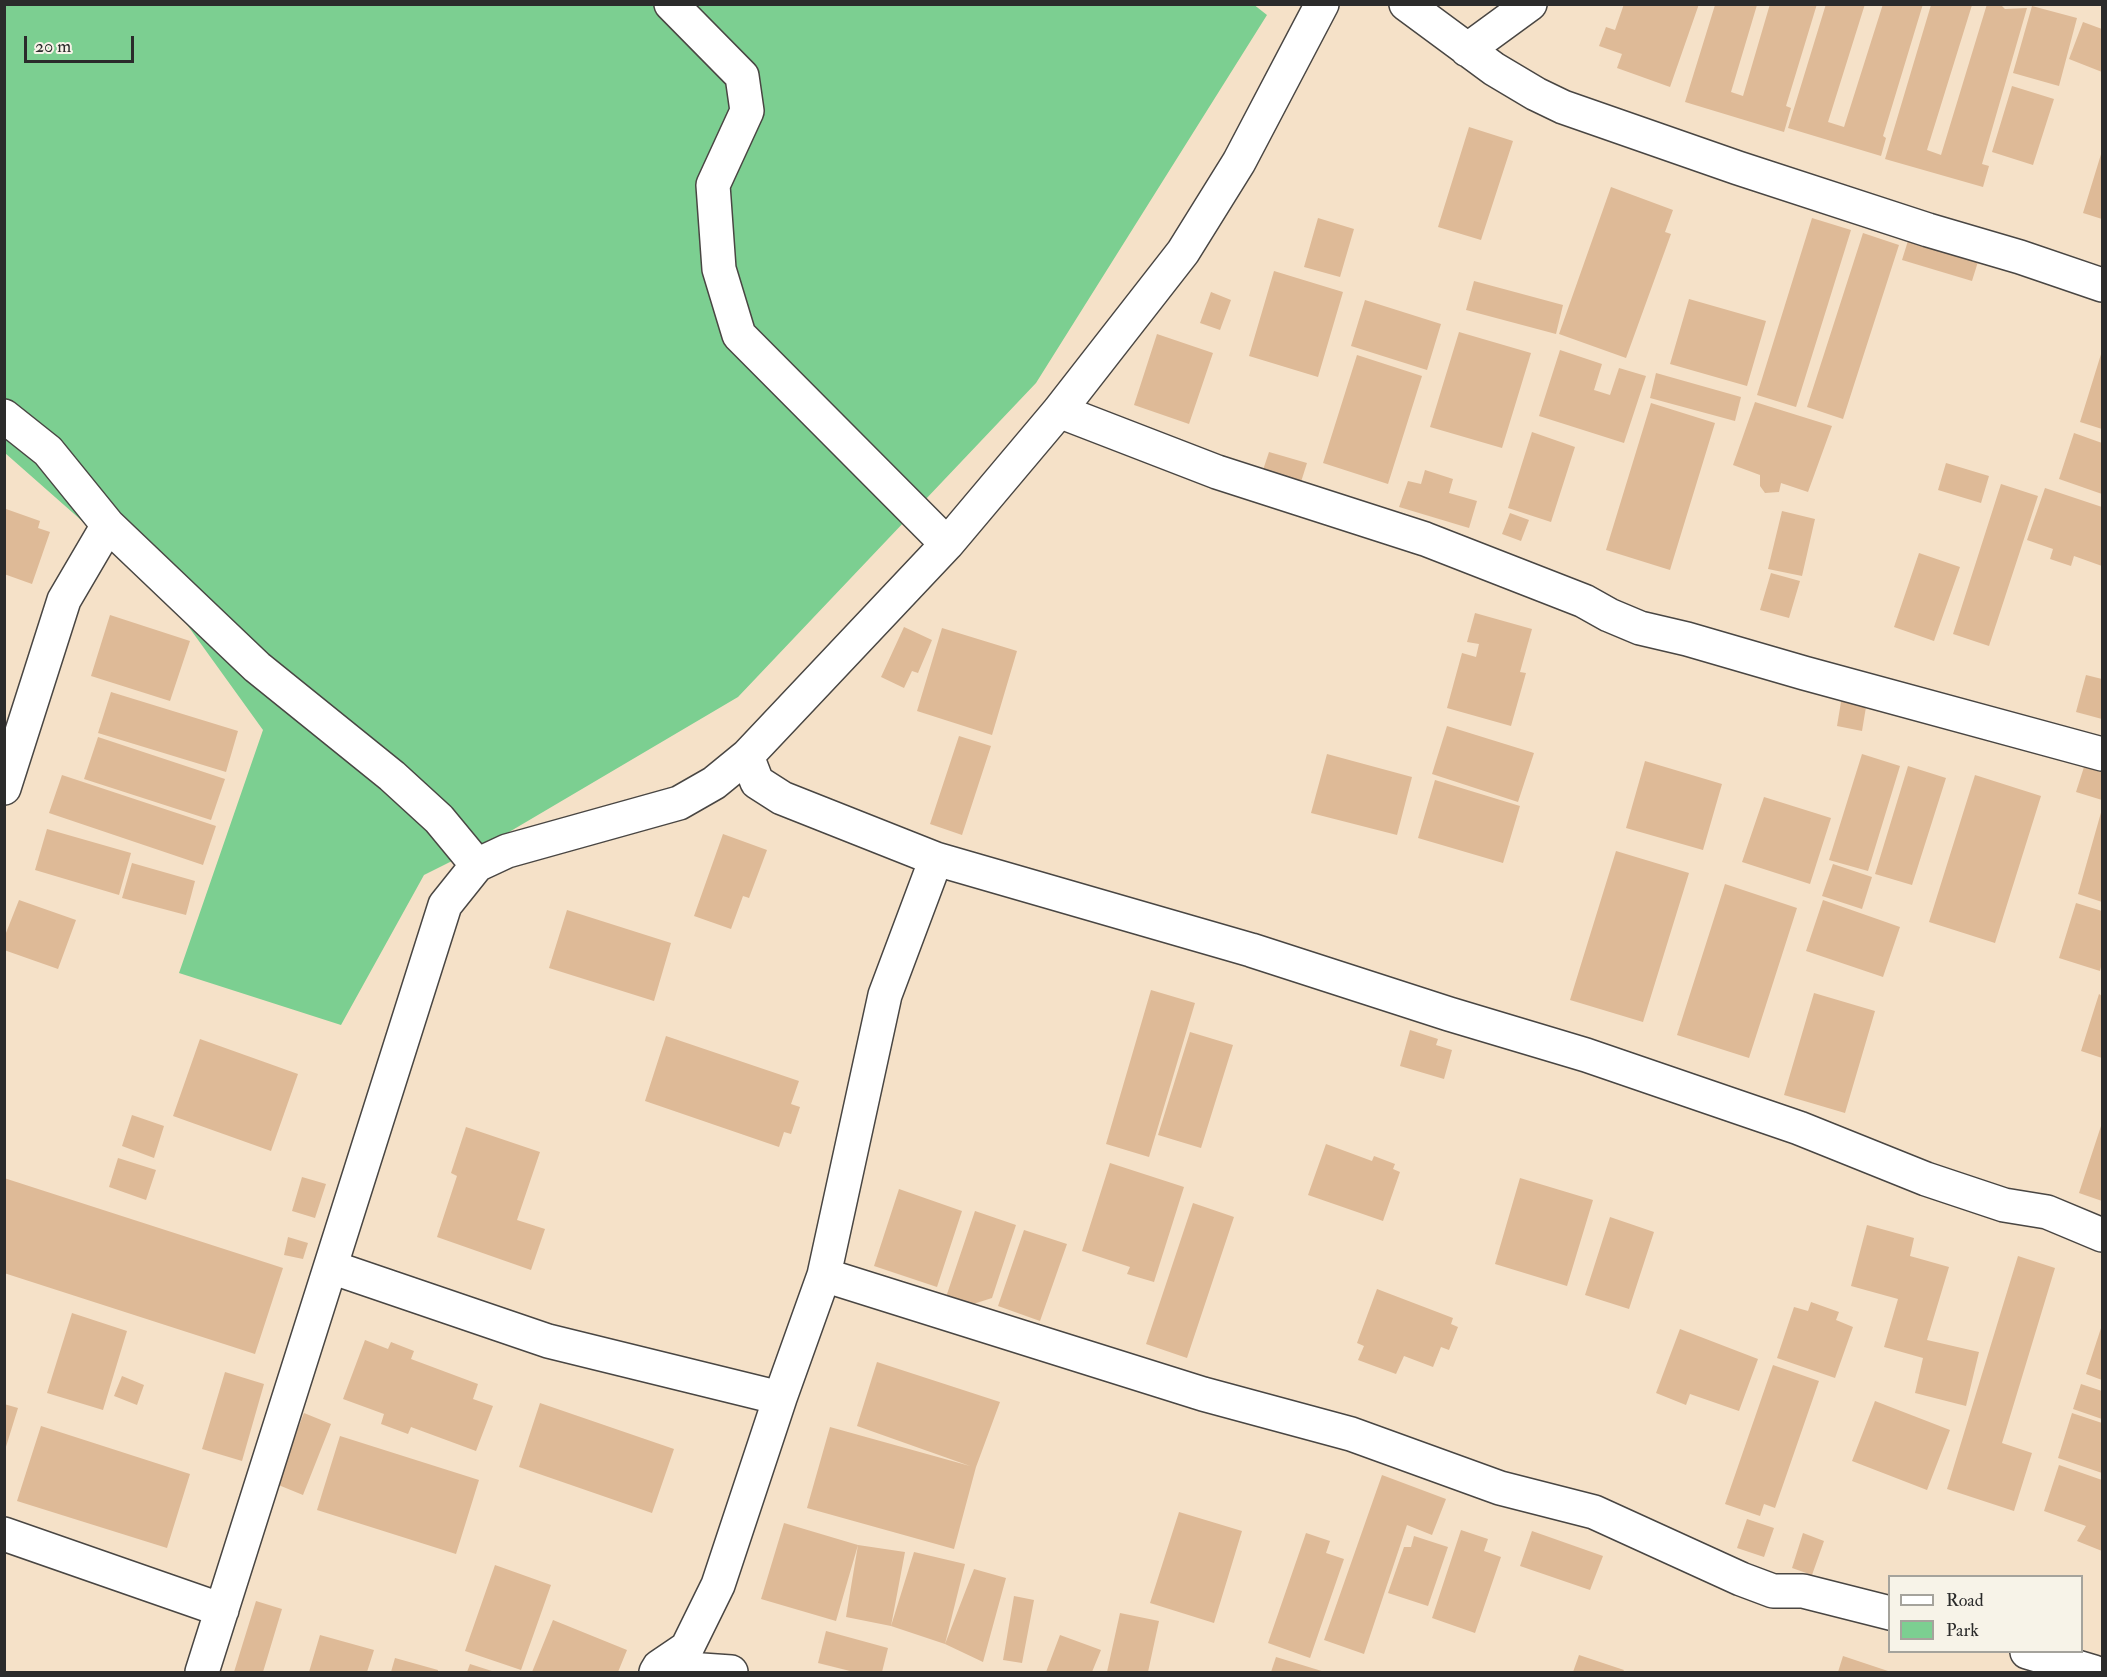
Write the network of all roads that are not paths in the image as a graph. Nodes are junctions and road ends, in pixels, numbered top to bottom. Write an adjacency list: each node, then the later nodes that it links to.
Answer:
1 (671, 4): 10 (street)
2 (1322, 4): 7 (street)
3 (1406, 4): 5 (street)
4 (1530, 4): 5 (street)
5 (1467, 50): 6 (street)
6 (2103, 285)
7 (1059, 411): 10 (street); 11 (street)
8 (4, 416): 9 (street)
9 (108, 525): 13 (street); 15 (street)
10 (947, 544): 12 (street)
11 (2103, 754)
12 (747, 756): 14 (street); 15 (street)
13 (4, 788)
14 (936, 859): 16 (street); 18 (street)
15 (477, 865): 17 (street)
16 (2103, 1235)
17 (331, 1267): 19 (street); 21 (street)
18 (824, 1275): 19 (street); 22 (street)
19 (780, 1398): 24 (street)
20 (4, 1534): 21 (street)
21 (222, 1610): 25 (street)
22 (1888, 1612)
23 (2029, 1653): 27 (street)
24 (658, 1670): 26 (street)
25 (202, 1672)
26 (731, 1672)
27 (2094, 1672)

